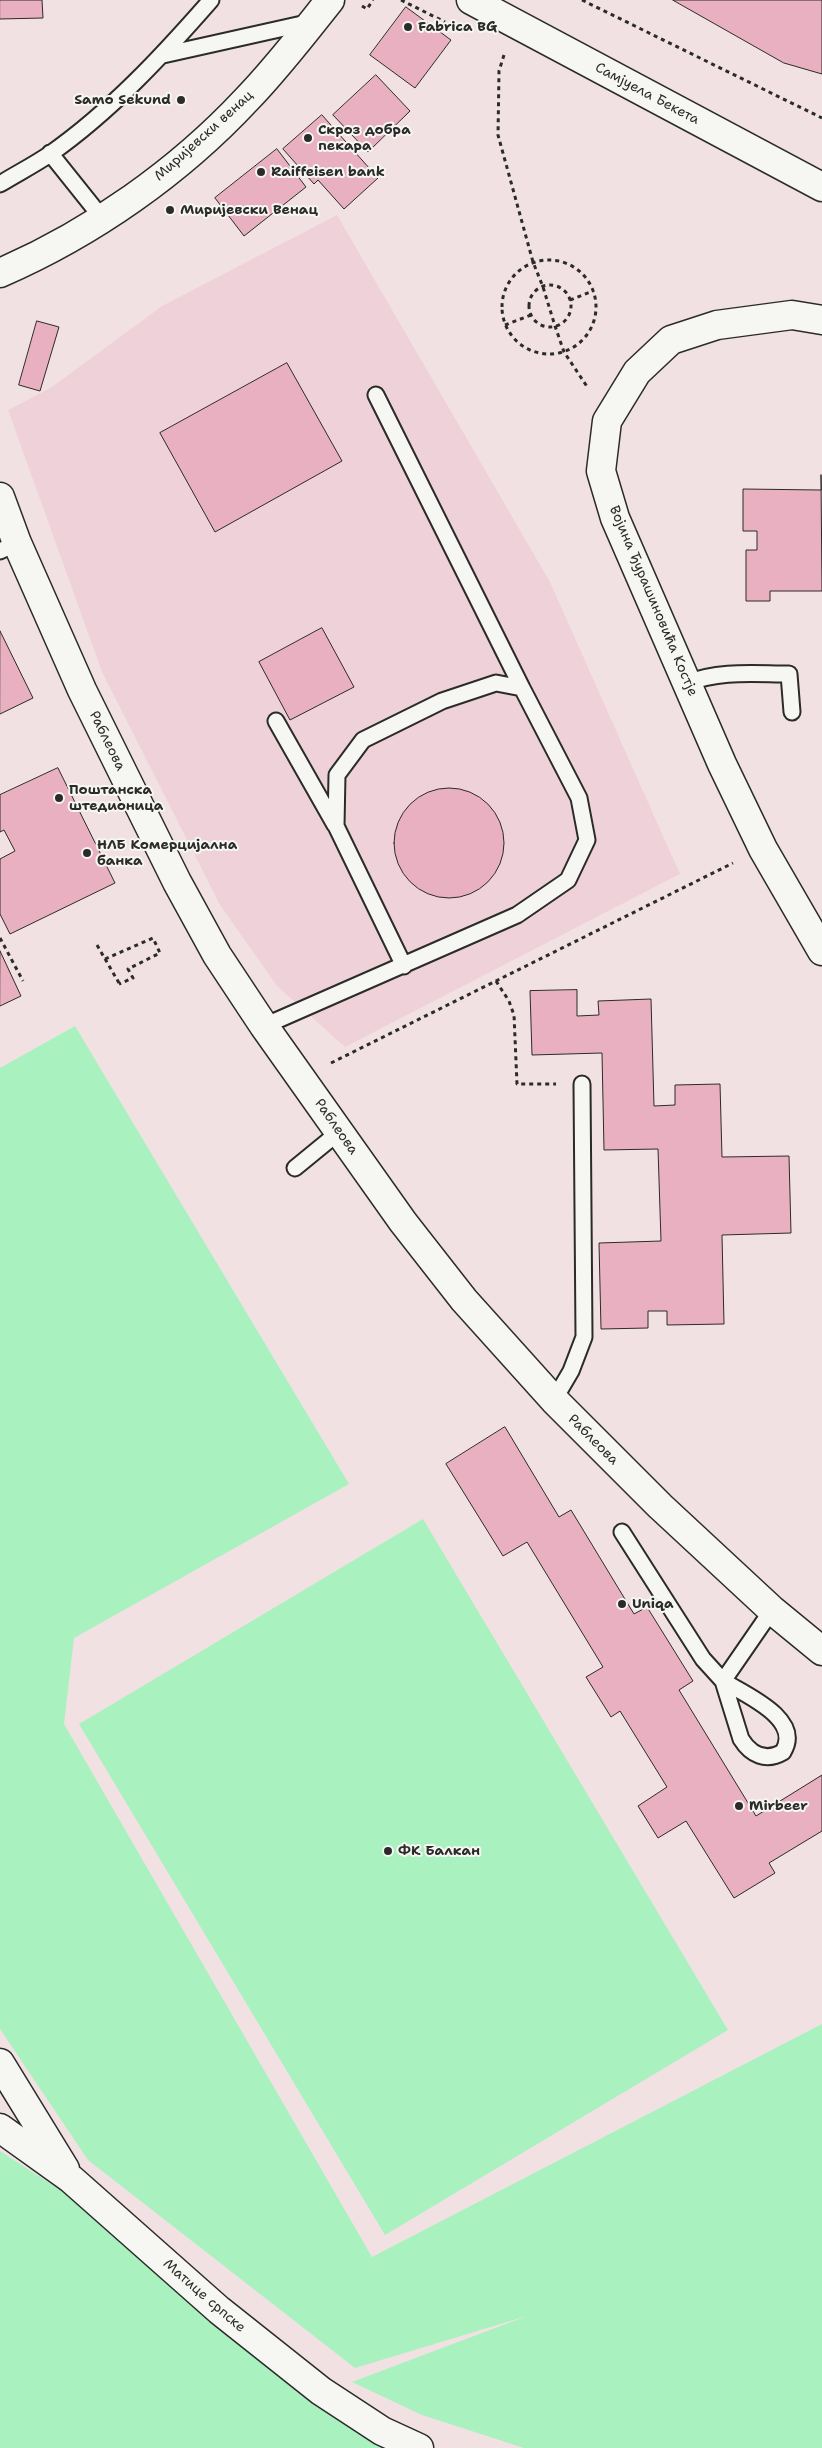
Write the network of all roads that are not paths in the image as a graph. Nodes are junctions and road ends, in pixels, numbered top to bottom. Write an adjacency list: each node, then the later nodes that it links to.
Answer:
1 (211, 0): 5 (lane)
2 (330, 0): 4 (street, Миријевски венац)
3 (472, 0): 8 (street, Самјуела Бекета)
4 (312, 22): 5 (lane); 9 (street, Миријевски венац)
5 (163, 55): 6 (lane)
6 (50, 154): 7 (lane); 9 (lane)
7 (0, 184)
8 (822, 187)
9 (102, 218): 10 (street, Миријевски венац)
10 (0, 272)
11 (822, 320): 15 (street, Војина Ђурашиновића Костје)
12 (376, 395): 16 (lane)
13 (0, 497): 14 (street, Раблеова)
14 (9, 547): 22 (street, Раблеова)
15 (687, 683): 17 (lane); 20 (street, Војина Ђурашиновића Костје)
16 (522, 688): 19 (lane); 21 (lane)
17 (792, 712)
18 (276, 722): 19 (lane)
19 (336, 826): 21 (lane)
20 (822, 951)
21 (404, 966): 22 (lane)
22 (264, 1026): 24 (street, Раблеова)
23 (582, 1084): 26 (lane)
24 (339, 1132): 25 (lane); 26 (street, Раблеова)
25 (295, 1168)
26 (554, 1400): 28 (street, Раблеова)
27 (622, 1532): 30 (lane)
28 (772, 1610): 29 (street, Раблеова); 30 (lane)
29 (822, 1651)
30 (723, 1681): 30 (lane)
31 (0, 2064): 33 (street)
32 (0, 2128): 33 (street, Матице српске)
33 (71, 2179): 34 (street, Матице српске)
34 (420, 2448)

